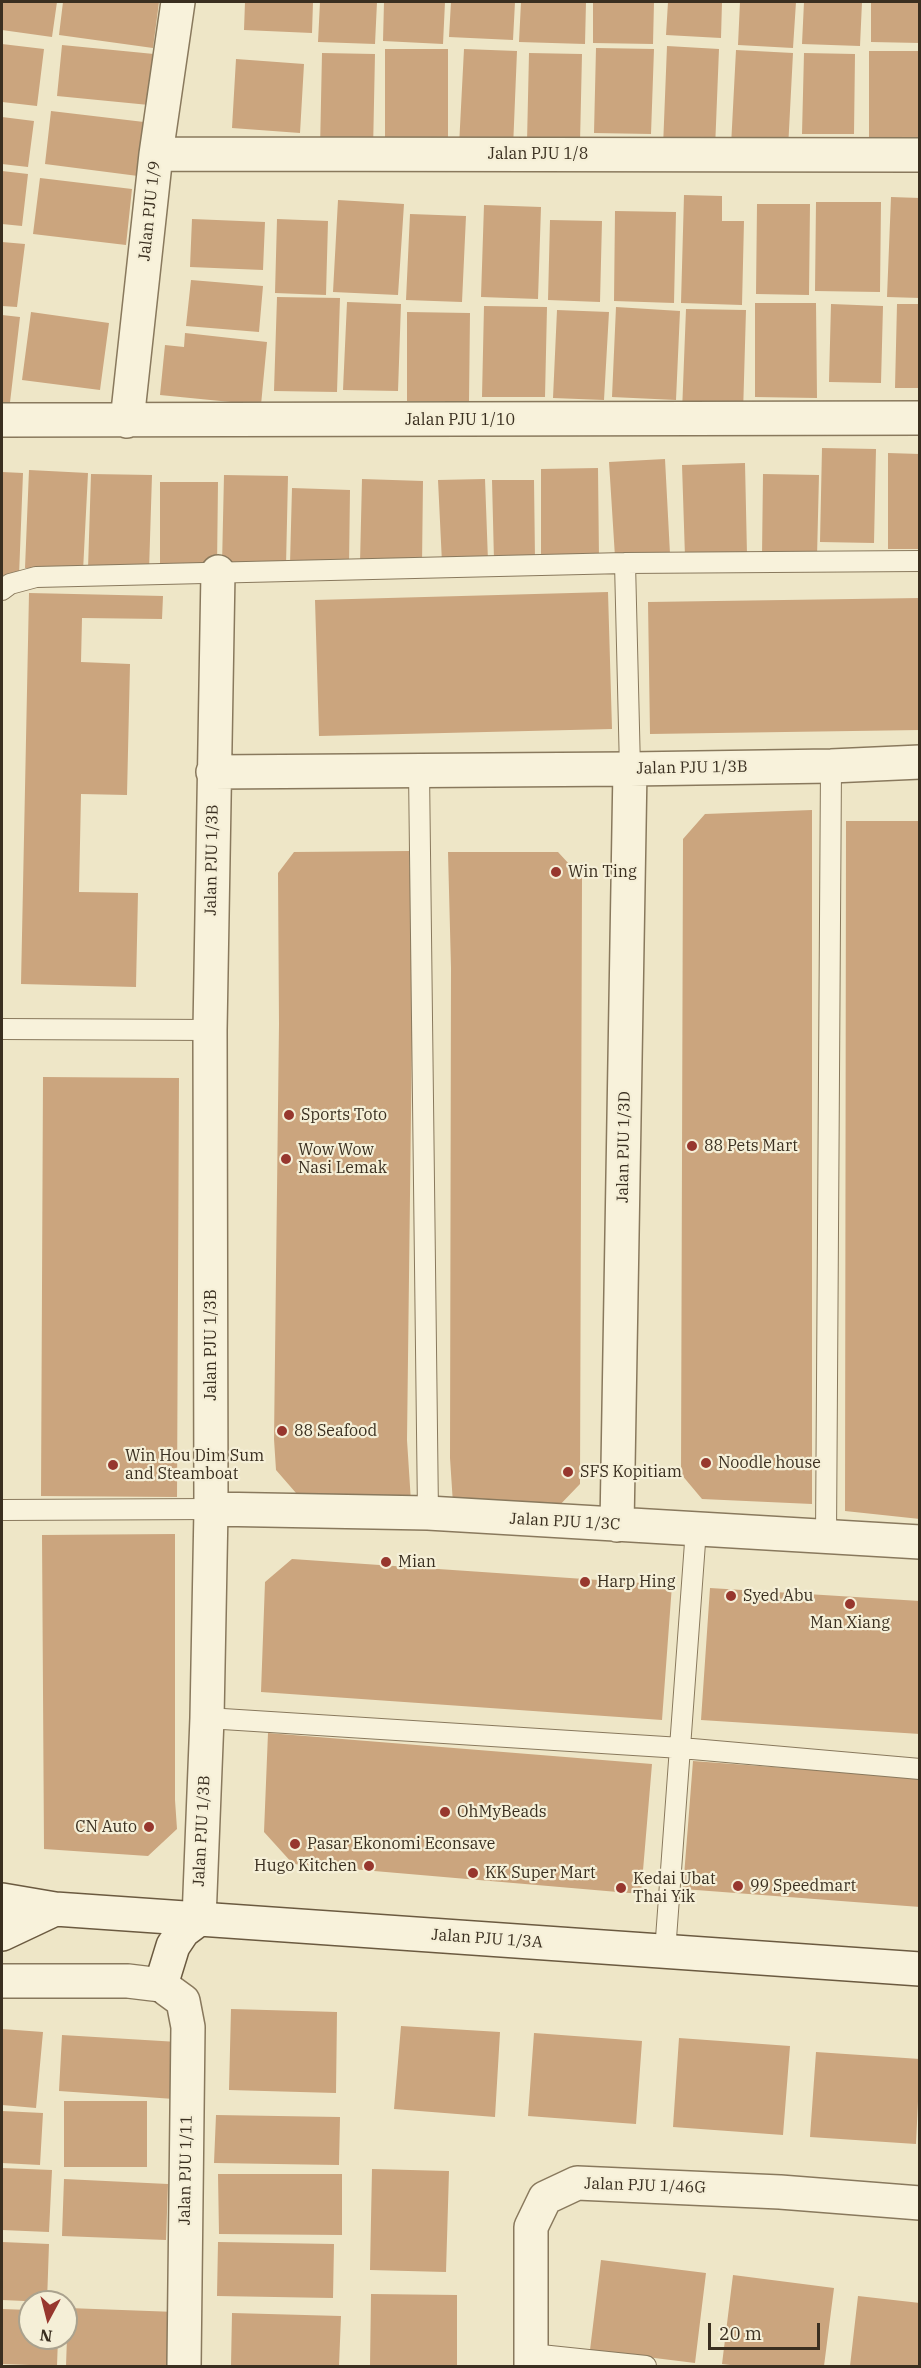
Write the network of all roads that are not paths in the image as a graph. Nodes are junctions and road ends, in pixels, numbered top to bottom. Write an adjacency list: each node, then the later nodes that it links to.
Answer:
1 (178, 2): 2 (street, Jalan PJU 1/9)
2 (156, 154): 3 (street, Jalan PJU 1/8); 6 (street, Jalan PJU 1/9)
3 (920, 155)
4 (920, 418): 6 (street, Jalan PJU 1/10)
5 (2, 420): 6 (street, Jalan PJU 1/10)
6 (127, 421)
7 (920, 561): 8 (lane)
8 (625, 563): 9 (lane); 13 (lane)
9 (218, 572): 10 (lane); 15 (street, Jalan PJU 1/3B)
10 (2, 590)
11 (920, 762): 12 (street, Jalan PJU 1/3B)
12 (831, 766): 13 (street, Jalan PJU 1/3B); 23 (lane)
13 (630, 769): 14 (street, Jalan PJU 1/3B); 21 (street, Jalan PJU 1/3D)
14 (419, 770): 15 (street, Jalan PJU 1/3B); 20 (lane)
15 (213, 772): 17 (street, Jalan PJU 1/3B)
16 (2, 1029): 17 (lane)
17 (210, 1030): 18 (street, Jalan PJU 1/3B)
18 (211, 1509): 19 (lane); 20 (street, Jalan PJU 1/3C); 25 (street, Jalan PJU 1/3B)
19 (2, 1510)
20 (428, 1513): 21 (street, Jalan PJU 1/3C)
21 (617, 1525): 22 (street, Jalan PJU 1/3C)
22 (696, 1529): 23 (street, Jalan PJU 1/3C); 26 (lane)
23 (826, 1536): 24 (street, Jalan PJU 1/3C)
24 (920, 1542)
25 (207, 1718): 26 (lane); 30 (street, Jalan PJU 1/3B)
26 (681, 1748): 27 (lane); 32 (lane)
27 (920, 1769)
28 (2, 1900): 29 (street, Jalan PJU 1/3A)
29 (55, 1909): 30 (street, Jalan PJU 1/3A); 31 (street)
30 (199, 1919): 32 (street, Jalan PJU 1/3A); 35 (street)
31 (2, 1934)
32 (665, 1952): 33 (street, Jalan PJU 1/3A)
33 (920, 1970)
34 (2, 1981): 35 (street)
35 (161, 1985): 38 (street, Jalan PJU 1/11)
36 (920, 2203): 37 (street, Jalan PJU 1/46G)
37 (531, 2360): 39 (lane)
38 (184, 2367)
39 (646, 2367)

